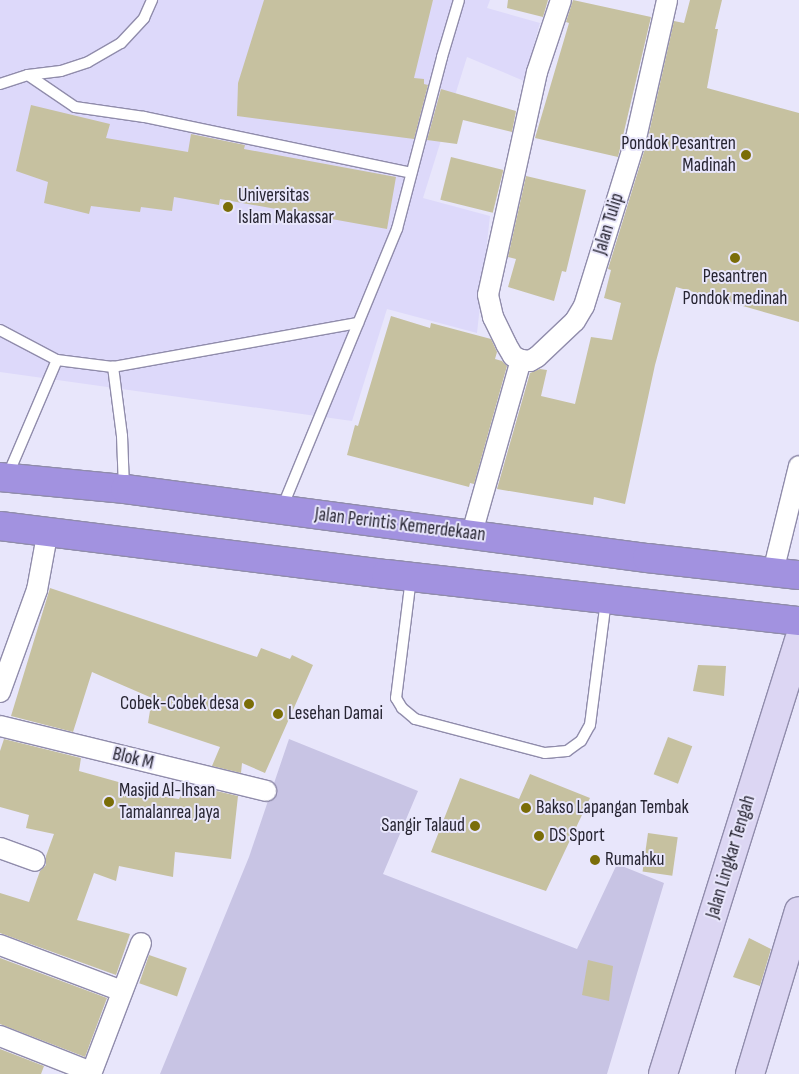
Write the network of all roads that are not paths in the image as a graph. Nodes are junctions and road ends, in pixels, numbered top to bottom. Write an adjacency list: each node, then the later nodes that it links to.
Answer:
1 (152, 0): 5 (lane)
2 (459, 0): 7 (lane)
3 (561, 0): 11 (street)
4 (667, 0): 11 (street, Jalan Tulip)
5 (28, 75): 6 (lane); 7 (lane)
6 (0, 84)
7 (411, 173): 8 (lane)
8 (358, 323): 12 (lane); 16 (lane)
9 (0, 330): 10 (lane)
10 (57, 360): 12 (lane); 14 (lane)
11 (522, 360): 19 (street)
12 (113, 367): 15 (lane)
13 (799, 466): 20 (street)
14 (3, 478): 15 (highway, Jalan Perintis Kemerdekaan)
15 (124, 489): 16 (highway, Jalan Perintis Kemerdekaan)
16 (281, 510): 19 (highway, Jalan Perintis Kemerdekaan)
17 (0, 526): 18 (highway)
18 (48, 530): 21 (highway); 25 (street)
19 (472, 533): 20 (highway, Jalan Perintis Kemerdekaan)
20 (786, 574)
21 (411, 576): 22 (highway); 22 (lane)
22 (606, 599): 23 (highway)
23 (799, 621)
24 (799, 640): 36 (main road, Jalan Lingkar Tengah)
25 (0, 692)
26 (0, 726): 27 (street, Blok M)
27 (266, 791)
28 (0, 848): 29 (street)
29 (35, 861)
30 (799, 911): 37 (main road)
31 (141, 943): 33 (street)
32 (0, 945): 33 (street)
33 (122, 991): 35 (street)
34 (0, 1036): 35 (street)
35 (91, 1073)
36 (663, 1074)
37 (750, 1074)

